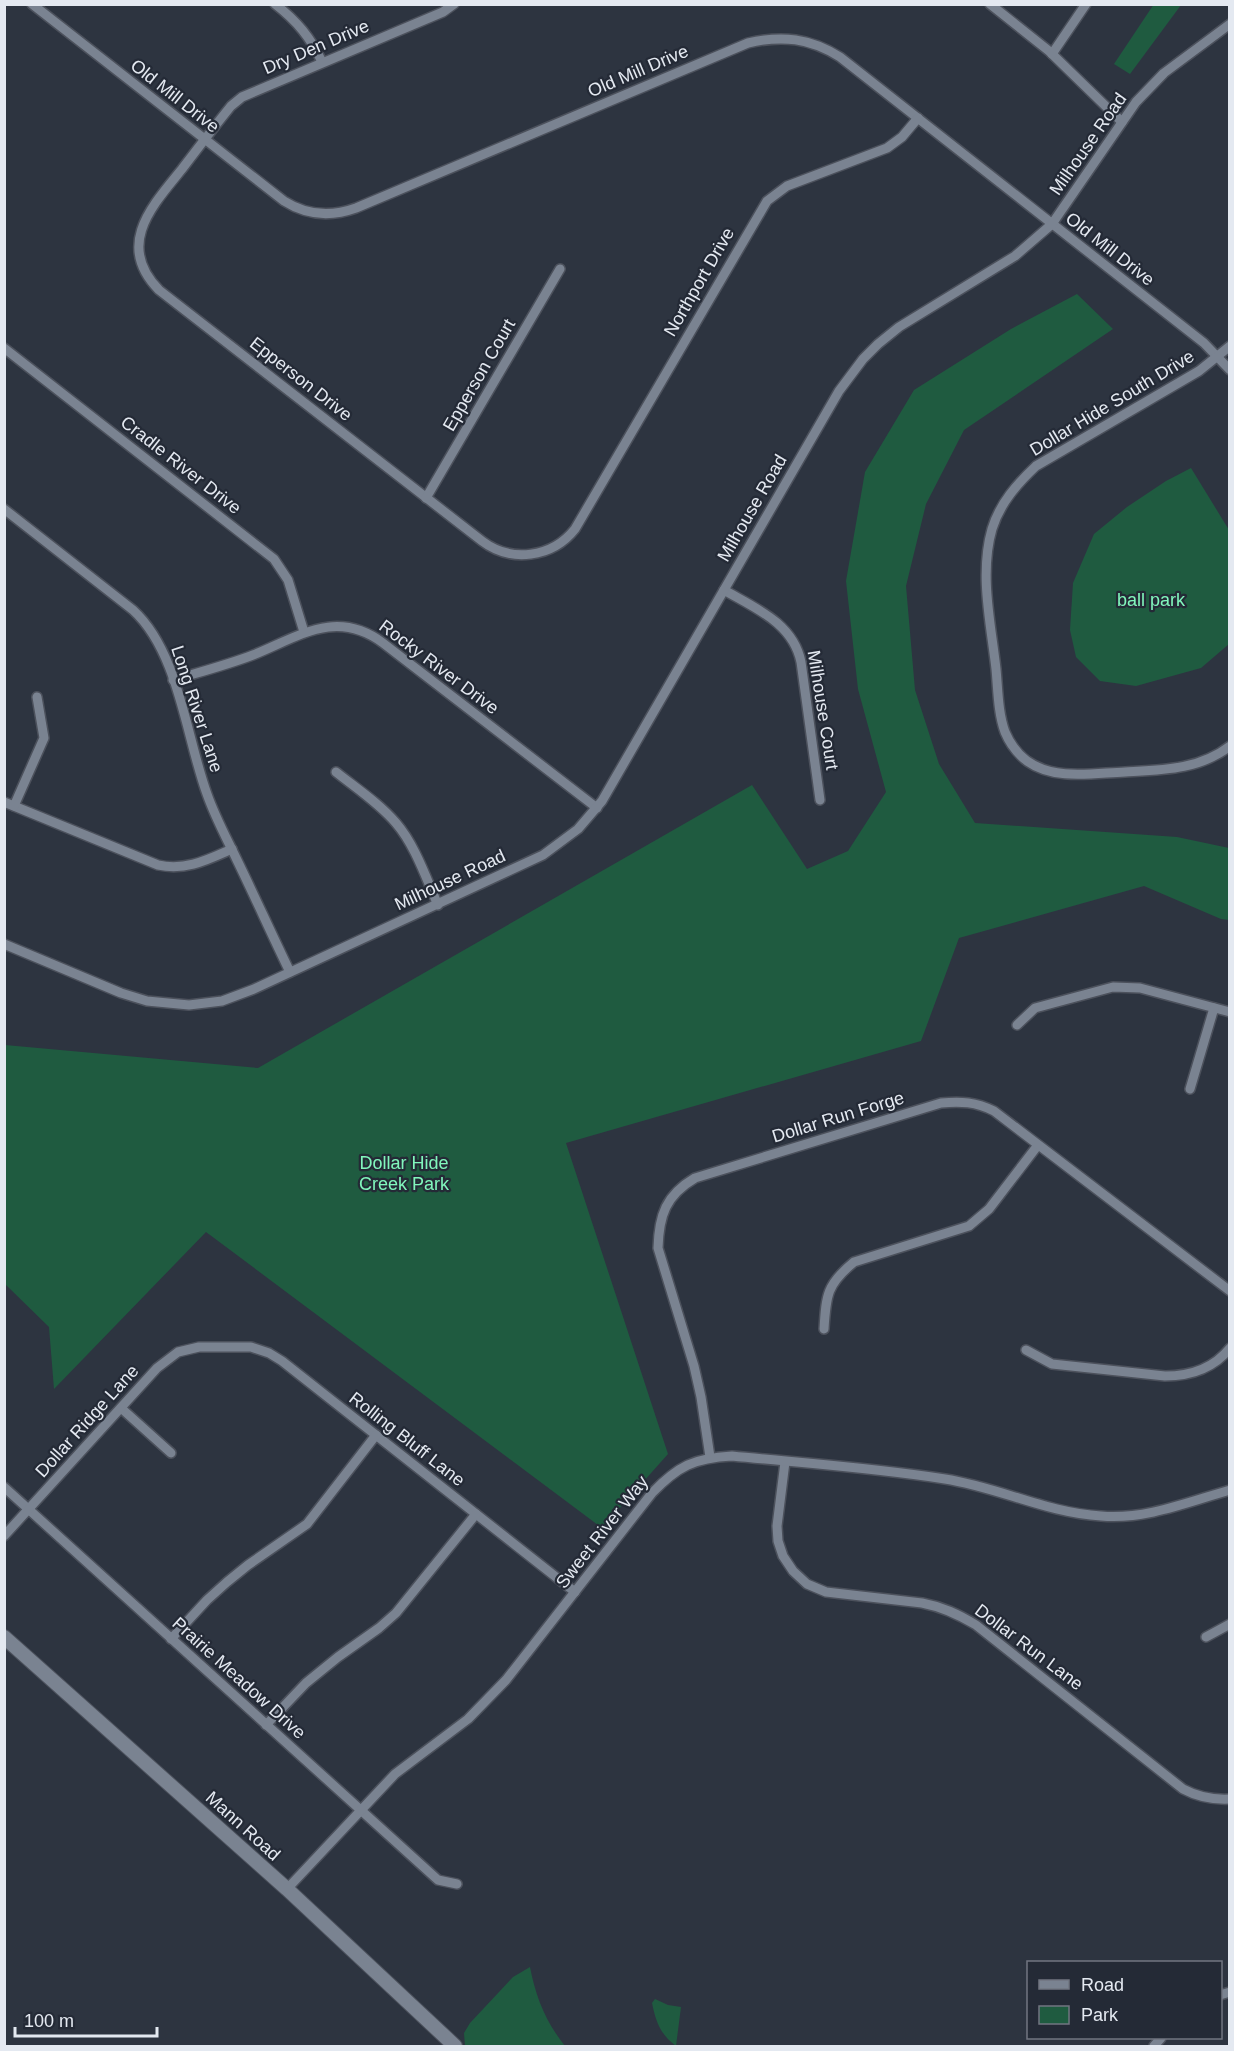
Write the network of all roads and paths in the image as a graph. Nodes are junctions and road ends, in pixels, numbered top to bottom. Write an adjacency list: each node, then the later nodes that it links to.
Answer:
1 (32, 4): 11 (street, Old Mill Drive)
2 (275, 4): 8 (street)
3 (454, 4): 8 (street, Dry Den Drive)
4 (990, 4): 7 (street)
5 (1086, 4): 7 (street)
6 (1230, 24): 10 (street, Milhouse Road)
7 (1053, 54): 10 (street)
8 (322, 62): 11 (street, Dry Den Drive)
9 (918, 118): 11 (street, Old Mill Drive); 12 (street, Old Mill Drive); 20 (street, Northport Drive)
10 (1122, 122): 12 (street, Milhouse Road)
11 (205, 140): 18 (street, Epperson Drive)
12 (1052, 224): 16 (street, Old Mill Drive); 21 (street, Milhouse Road)
13 (560, 269): 18 (street, Epperson Court)
14 (1230, 346): 16 (street, Dollar Hide South Drive)
15 (4, 348): 22 (street, Cradle River Drive)
16 (1219, 356): 17 (street, Old Mill Drive); 25 (street, Dollar Hide South Drive)
17 (1230, 369)
18 (426, 498): 20 (street, Epperson Drive)
19 (4, 509): 23 (street, Long River Lane)
20 (573, 532)
21 (724, 590): 27 (street, Milhouse Court); 30 (street, Milhouse Road)
22 (304, 632): 23 (street, Rocky River Drive); 30 (street, Rocky River Drive)
23 (173, 680): 31 (street, Long River Lane)
24 (37, 697): 29 (street)
25 (1230, 746)
26 (336, 772): 32 (street)
27 (820, 800)
28 (4, 802): 29 (street)
29 (15, 806): 31 (street)
30 (597, 808): 32 (street, Milhouse Road)
31 (232, 849): 34 (street, Long River Lane)
32 (438, 905): 34 (street, Milhouse Road)
33 (4, 944): 34 (street, Milhouse Road)
34 (290, 972)
35 (1214, 1008): 36 (street); 37 (street); 38 (street)
36 (1230, 1012)
37 (1017, 1025)
38 (1190, 1089)
39 (1038, 1145): 40 (street, Dollar Run Forge); 41 (street); 48 (street, Dollar Run Forge)
40 (1230, 1292)
41 (824, 1329)
42 (204, 1347): 45 (street, Dollar Ridge Lane); 46 (street, Rolling Bluff Lane)
43 (1230, 1347): 44 (street)
44 (1026, 1350)
45 (121, 1408): 47 (street); 52 (street, Dollar Ridge Lane)
46 (376, 1436): 53 (street, Rolling Bluff Lane); 59 (street)
47 (171, 1453)
48 (710, 1457): 49 (street, Sweet River Way); 55 (street, Sweet River Way)
49 (785, 1461): 51 (street, Sweet River Way); 61 (street, Dollar Run Lane)
50 (4, 1487): 52 (street, Prairie Meadow Drive)
51 (1230, 1490)
52 (28, 1509): 54 (street, Dollar Ridge Lane); 59 (street, Prairie Meadow Drive)
53 (476, 1514): 55 (street, Rolling Bluff Lane); 60 (street)
54 (4, 1536)
55 (575, 1592): 62 (street, Sweet River Way)
56 (1230, 1624): 58 (street)
57 (4, 1637): 64 (main road, Mann Road)
58 (1206, 1638)
59 (171, 1639): 60 (street, Prairie Meadow Drive)
60 (266, 1725): 62 (street, Prairie Meadow Drive)
61 (1230, 1799)
62 (361, 1810): 63 (street, Prairie Meadow Drive); 64 (street, Sweet River Way)
63 (457, 1884)
64 (287, 1889): 65 (main road, Mann Road)
65 (455, 2046)

